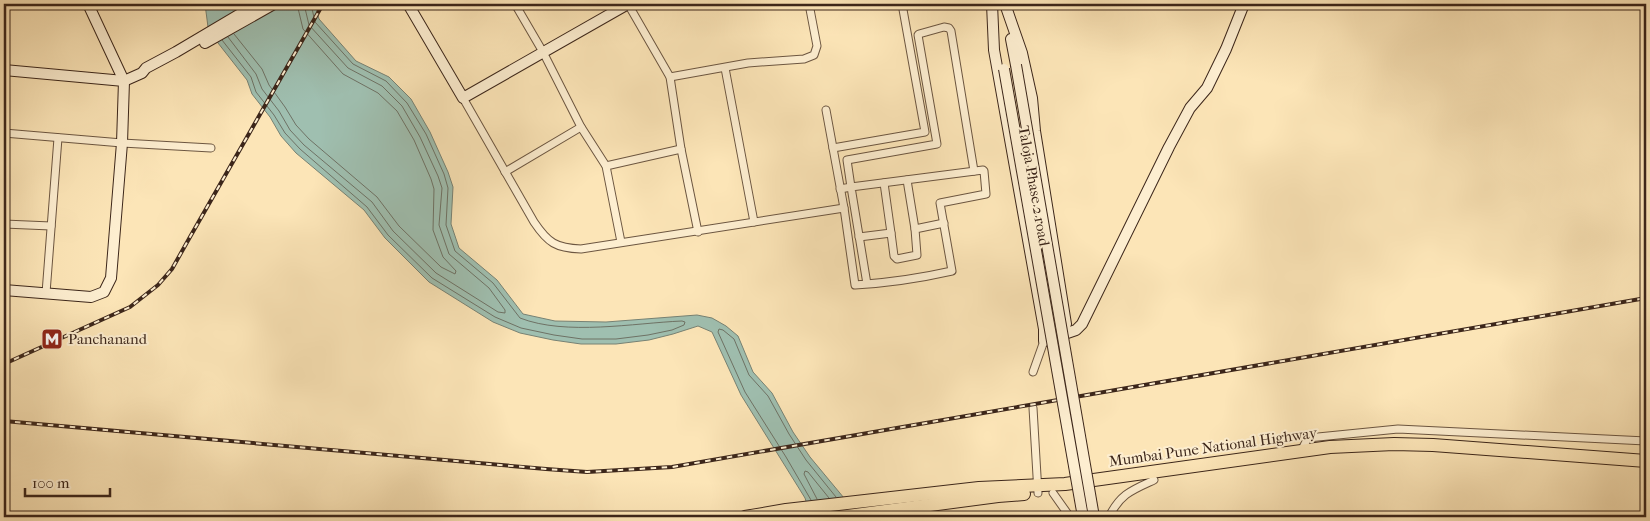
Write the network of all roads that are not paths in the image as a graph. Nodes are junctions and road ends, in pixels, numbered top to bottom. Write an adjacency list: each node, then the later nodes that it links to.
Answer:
1 (83, 4): 2 (street)
2 (88, 4): 20 (street)
3 (257, 4): 14 (street)
4 (274, 4): 14 (street)
5 (408, 4): 21 (street)
6 (515, 4): 13 (street)
7 (628, 4): 13 (street); 19 (street)
8 (809, 4): 17 (street)
9 (902, 4): 16 (street)
10 (1244, 4): 52 (street)
11 (1005, 5): 52 (street, Taloja Phase 2 road); 68 (street, bridge)
12 (992, 6): 53 (street, Taloja Phase 2 road); 67 (street, bridge)
13 (543, 52): 21 (street); 25 (street)
14 (178, 55): 20 (street)
15 (922, 55): 16 (street); 22 (street); 33 (street)
16 (911, 56): 23 (street)
17 (724, 68): 19 (street); 40 (street)
18 (4, 70): 20 (street)
19 (670, 77): 31 (street)
20 (124, 81): 28 (street)
21 (463, 98): 34 (street)
22 (930, 103): 23 (street); 37 (street)
23 (920, 105): 30 (street)
24 (826, 110): 30 (street)
25 (581, 127): 32 (street); 34 (street)
26 (4, 133): 27 (street)
27 (58, 138): 28 (street); 43 (street)
28 (122, 143): 29 (street); 51 (street)
29 (211, 148)
30 (833, 148): 38 (street)
31 (681, 149): 32 (street); 45 (street)
32 (606, 166): 48 (street)
33 (974, 171): 35 (street); 41 (street)
34 (505, 172): 48 (street)
35 (907, 180): 36 (street); 44 (street)
36 (884, 183): 37 (street); 46 (street)
37 (851, 187): 38 (street); 47 (street)
38 (840, 189): 39 (street)
39 (844, 208): 40 (street); 49 (street)
40 (754, 222): 45 (street)
41 (944, 223): 44 (street); 49 (street)
42 (4, 224): 43 (street)
43 (51, 226): 51 (street)
44 (915, 229): 46 (street)
45 (698, 232): 48 (street)
46 (891, 233): 47 (street)
47 (858, 237): 49 (street)
48 (621, 242)
49 (867, 284)
50 (4, 290): 51 (street)
51 (46, 293)
52 (1067, 332): 53 (street)
53 (1044, 341): 54 (street, Taloja Phase 2 road)
54 (1033, 372)
55 (1033, 408): 61 (street)
56 (1646, 441): 57 (street)
57 (1301, 451): 58 (highway, Mumbai Pune National Highway); 61 (highway, Mumbai Pune National Highway)
58 (1646, 461)
59 (1646, 468): 60 (highway, Mumbai Pune National Highway)
60 (1154, 480): 62 (highway, Mumbai Pune National Highway); 69 (street)
61 (1038, 489): 62 (highway, Mumbai Pune National Highway); 63 (highway, Mumbai Pune National Highway)
62 (1053, 493): 66 (street)
63 (878, 506): 64 (highway, Mumbai Pune National Highway); 65 (highway, Mumbai Pune National Highway)
64 (745, 517)
65 (840, 517)
66 (1070, 517)
67 (1083, 517)
68 (1094, 517)
69 (1109, 517)

